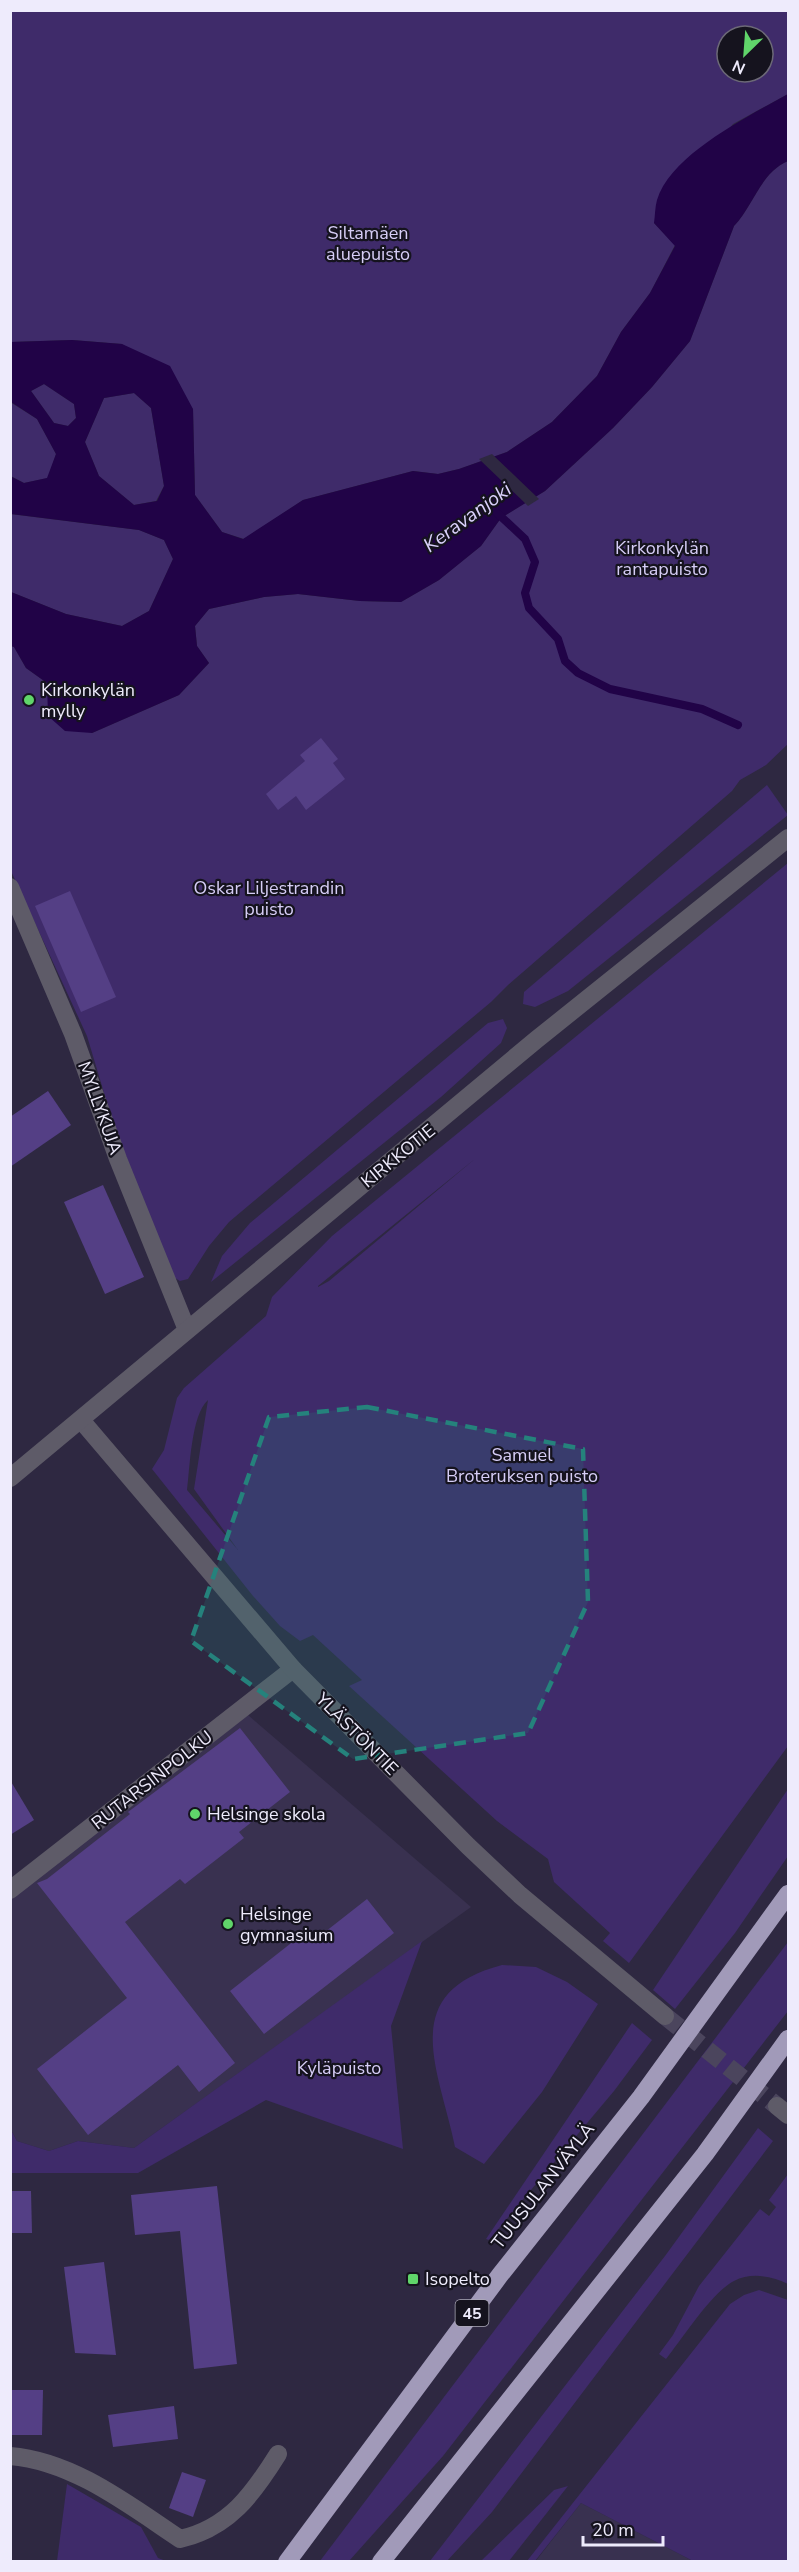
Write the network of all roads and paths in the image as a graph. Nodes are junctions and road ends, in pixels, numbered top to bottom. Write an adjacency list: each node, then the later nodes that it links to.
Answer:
1 (789, 838): 3 (street, KIRKKOTIE)
2 (10, 887): 3 (street, MYLLYKUJA)
3 (187, 1330): 4 (street, KIRKKOTIE)
4 (81, 1420): 5 (street, KIRKKOTIE); 6 (street, YLÄSTÖNTIE)
5 (10, 1478)
6 (293, 1670): 7 (street, RUTARSINPOLKU); 9 (street, YLÄSTÖNTIE)
7 (10, 1890)
8 (789, 1894): 13 (highway, TUUSULANVÄYLÄ / 45)
9 (665, 2016)
10 (789, 2039): 16 (highway)
11 (278, 2454): 12 (street)
12 (10, 2456)
13 (308, 2532): 14 (highway); 15 (highway, TUUSULANVÄYLÄ / 45)
14 (279, 2562)
15 (287, 2562)
16 (381, 2562)

